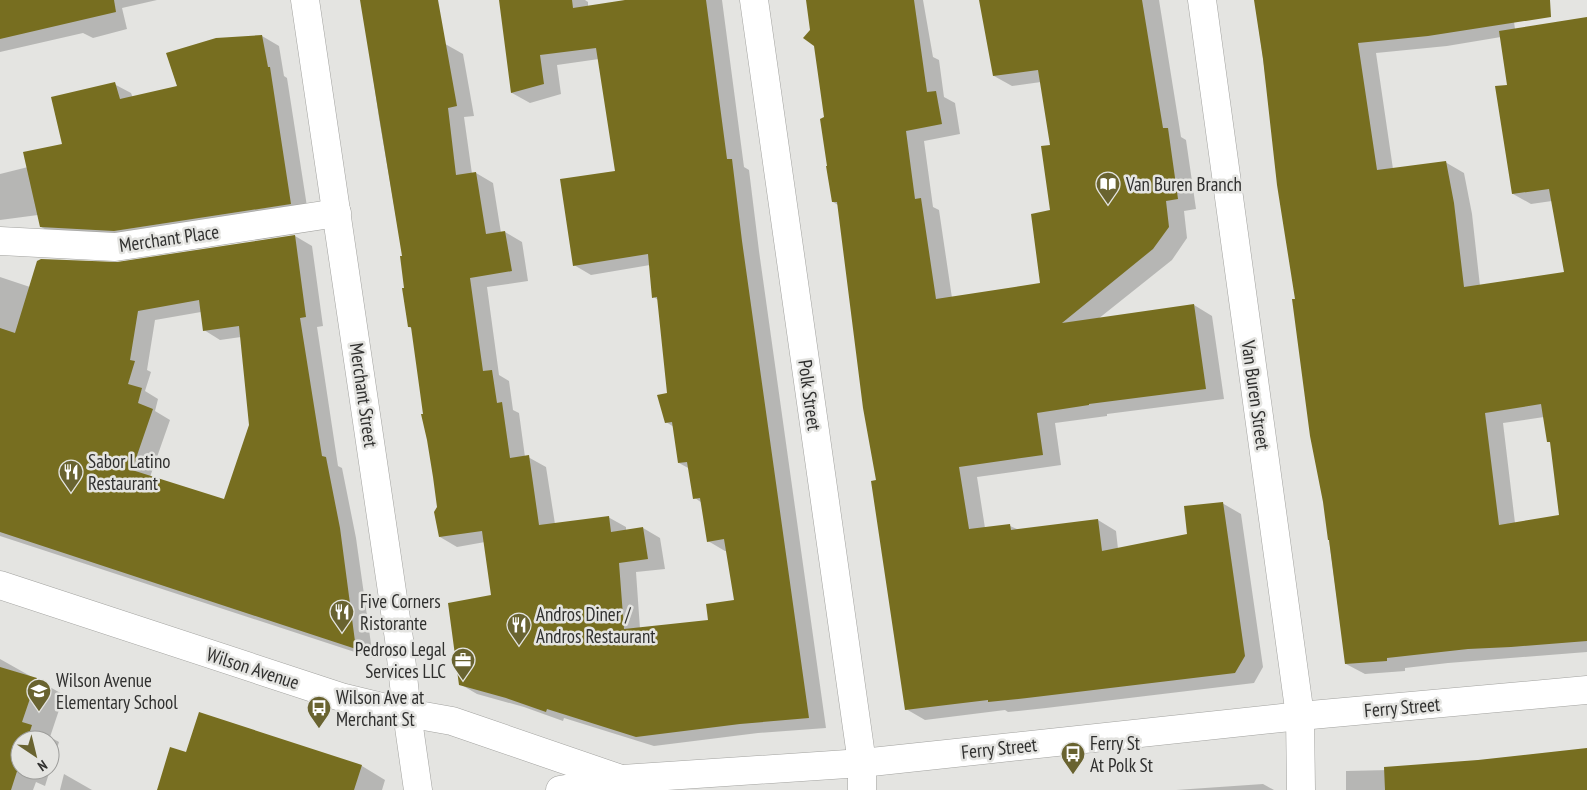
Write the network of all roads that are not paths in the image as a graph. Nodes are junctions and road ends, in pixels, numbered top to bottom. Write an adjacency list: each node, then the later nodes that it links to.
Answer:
1 (305, 0): 4 (street, Merchant Street)
2 (754, 0): 10 (street, Polk Street)
3 (1202, 0): 9 (street, Van Buren Street)
4 (337, 212): 5 (street, Merchant Place); 8 (street, Merchant Street)
5 (0, 241)
6 (0, 585): 8 (street, Wilson Avenue)
7 (1587, 690): 9 (street, Ferry Street)
8 (407, 713): 11 (street, Wilson Avenue); 12 (street, Merchant Street)
9 (1300, 716): 10 (street, Ferry Street); 15 (street, Van Buren Street)
10 (862, 762): 11 (street, Ferry Street); 14 (street, Polk Street)
11 (622, 779): 13 (street, Ferry Street)
12 (418, 790)
13 (560, 790)
14 (862, 790)
15 (1300, 790)

